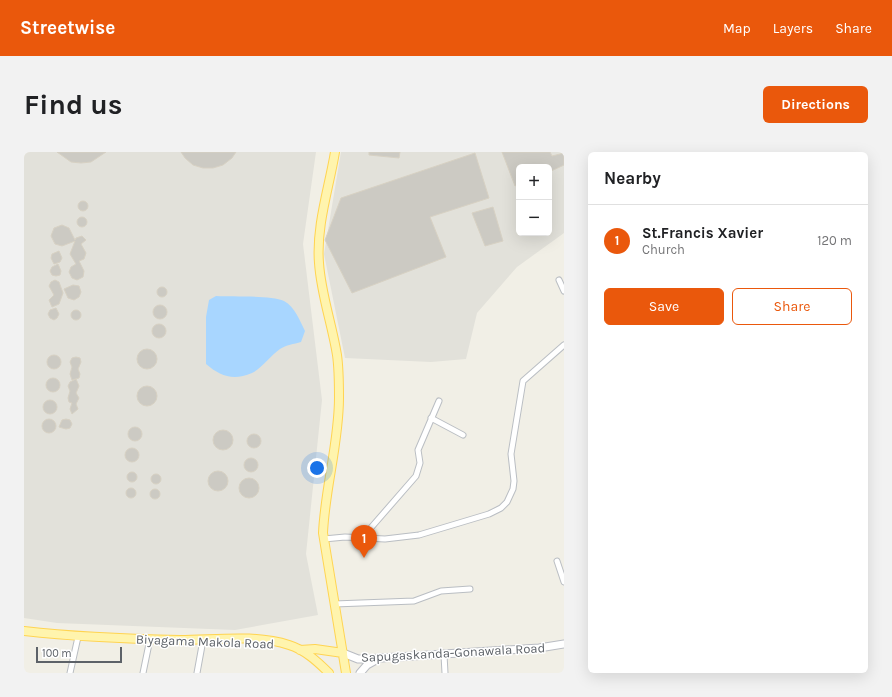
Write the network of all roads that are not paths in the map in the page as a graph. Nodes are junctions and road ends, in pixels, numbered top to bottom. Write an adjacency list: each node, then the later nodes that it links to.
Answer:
1 (335, 152): 9 (main road)
2 (559, 280): 3 (street)
3 (564, 291)
4 (564, 344): 8 (street)
5 (438, 401): 6 (street)
6 (431, 418): 7 (street); 8 (street)
7 (463, 435)
8 (362, 538): 9 (street)
9 (324, 539): 13 (main road)
10 (557, 561): 11 (street)
11 (564, 582)
12 (470, 589): 13 (street)
13 (334, 604): 20 (main road)
14 (24, 631): 15 (main road, Biyagama Makola Road)
15 (78, 636): 16 (main road, Biyagama Makola Road); 23 (street)
16 (150, 640): 17 (main road, Biyagama Makola Road); 24 (street)
17 (203, 640): 19 (main road, Biyagama Makola Road); 25 (street)
18 (564, 644): 21 (street, Sapugaskanda-Gonawala Road)
19 (300, 650): 20 (main road); 26 (main road, Biyagama Makola Road)
20 (344, 653): 22 (street, Sapugaskanda-Gonawala Road); 27 (main road)
21 (444, 655): 22 (street, Sapugaskanda-Gonawala Road); 29 (street)
22 (381, 658): 28 (street)
23 (70, 673)
24 (143, 673)
25 (197, 673)
26 (329, 673)
27 (346, 673)
28 (360, 673)
29 (445, 673)

